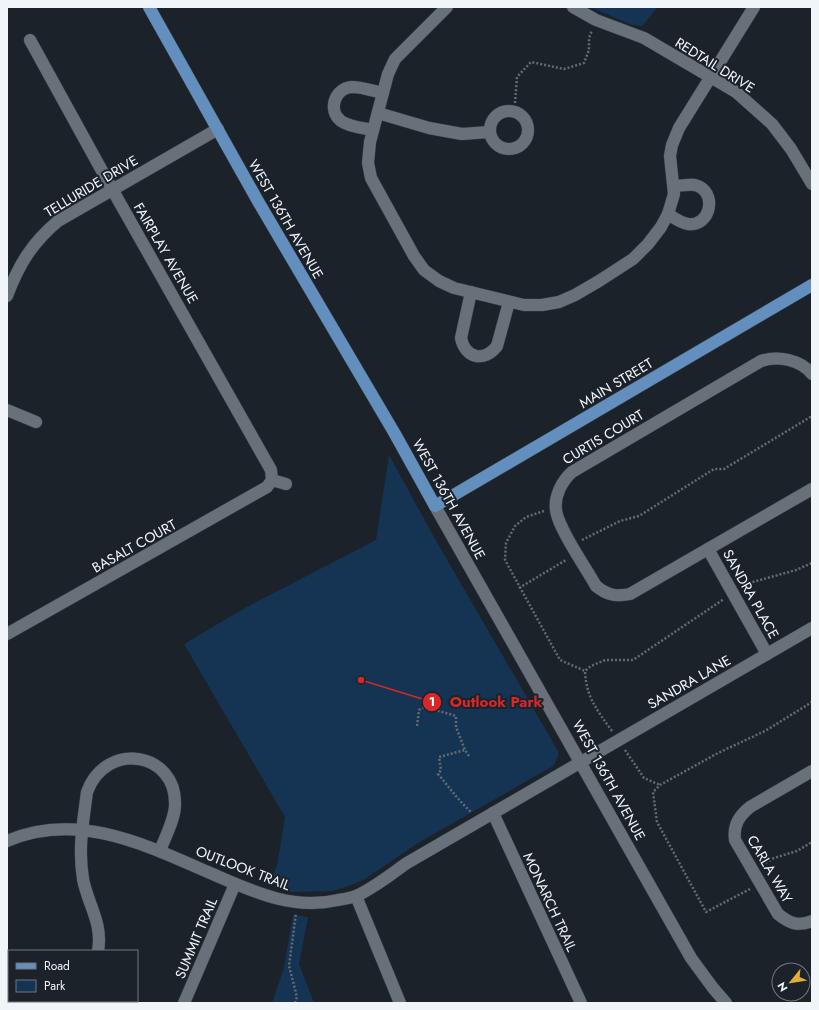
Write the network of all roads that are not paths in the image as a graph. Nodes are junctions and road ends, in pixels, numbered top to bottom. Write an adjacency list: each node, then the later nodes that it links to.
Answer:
1 (149, 7): 9 (main road, WEST 136TH AVENUE)
2 (447, 7): 7 (street)
3 (573, 7): 6 (street, REDTAIL DRIVE)
4 (754, 7): 6 (street)
5 (30, 40): 14 (street, FAIRPLAY AVENUE)
6 (710, 77): 12 (street, REDTAIL DRIVE); 13 (street)
7 (383, 93): 8 (street); 10 (street)
8 (378, 113): 10 (street); 11 (street)
9 (218, 129): 14 (street, TELLURIDE DRIVE); 26 (main road, WEST 136TH AVENUE)
10 (373, 130): 17 (street)
11 (490, 132)
12 (812, 184)
13 (674, 186): 15 (street); 15 (street)
14 (112, 189): 18 (street, TELLURIDE DRIVE); 23 (street, FAIRPLAY AVENUE)
15 (668, 214): 19 (street)
16 (812, 285): 26 (main road, MAIN STREET)
17 (471, 292): 19 (street); 19 (street)
18 (7, 296)
19 (509, 302)
20 (812, 374): 27 (street, CURTIS COURT)
21 (7, 410): 22 (street)
22 (36, 422)
23 (272, 480): 24 (street); 29 (street, BASALT COURT)
24 (286, 484)
25 (812, 488): 27 (street, CURTIS COURT)
26 (436, 506): 31 (street, WEST 136TH AVENUE)
27 (708, 549): 30 (street, SANDRA PLACE)
28 (812, 628): 30 (street, SANDRA LANE)
29 (7, 634)
30 (767, 654): 31 (street, SANDRA LANE)
31 (582, 762): 33 (street, OUTLOOK TRAIL); 44 (street, WEST 136TH AVENUE)
32 (812, 771): 39 (street, CARLA WAY)
33 (493, 813): 38 (street, OUTLOOK TRAIL); 43 (street, MONARCH TRAIL)
34 (82, 830): 35 (street, OUTLOOK TRAIL); 36 (street, OUTLOOK TRAIL); 36 (street); 40 (street)
35 (7, 841)
36 (160, 851): 37 (street, OUTLOOK TRAIL)
37 (235, 884): 38 (street, OUTLOOK TRAIL); 41 (street, SUMMIT TRAIL)
38 (356, 896): 42 (street)
39 (812, 921)
40 (98, 950)
41 (184, 1003)
42 (400, 1003)
43 (581, 1003)
44 (726, 1003)

